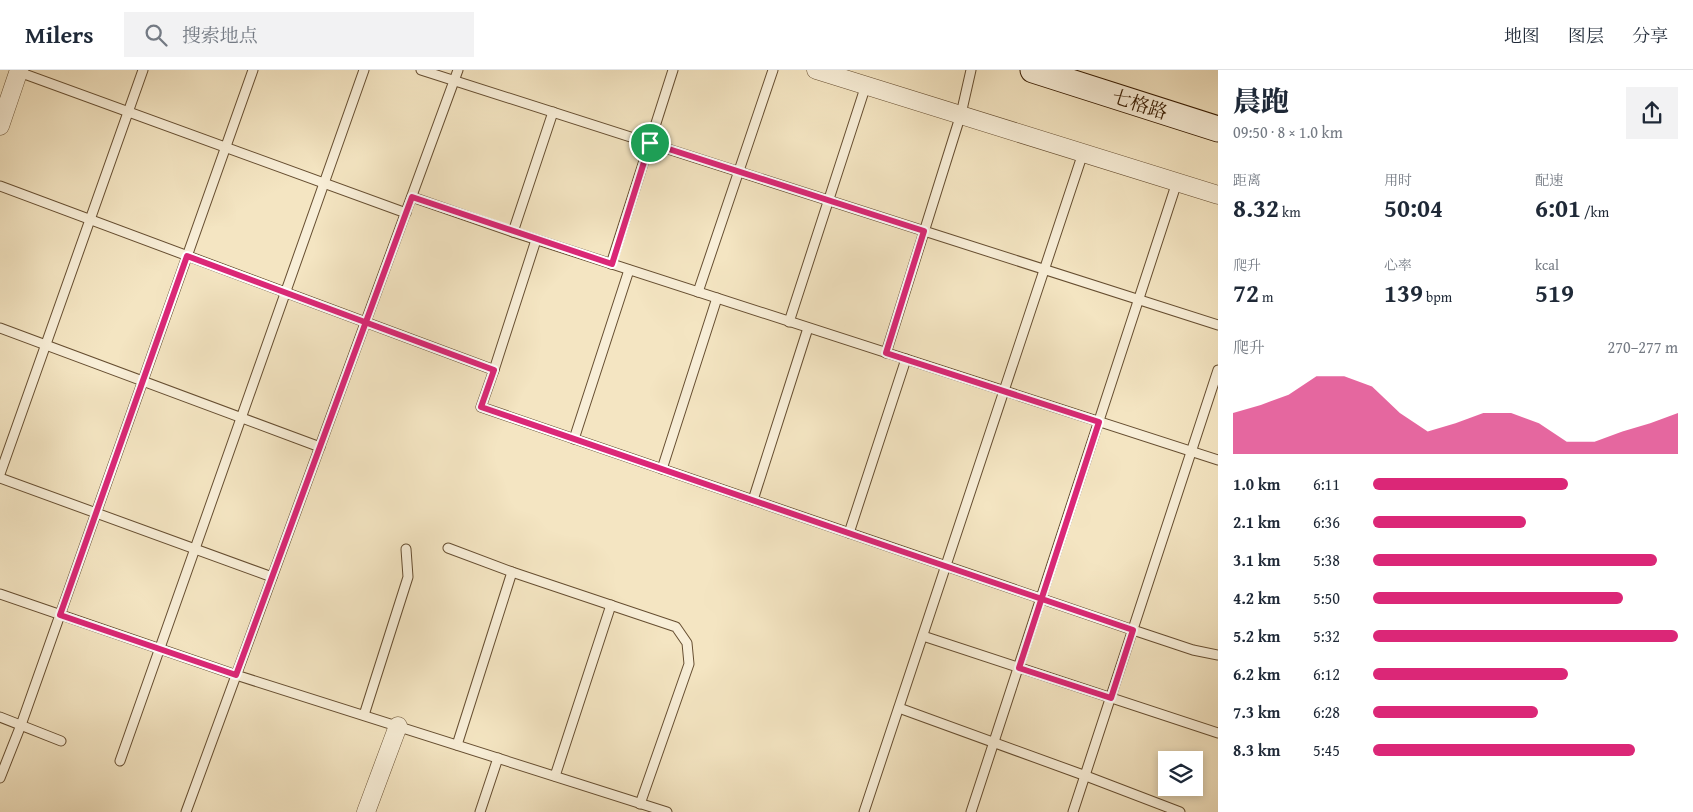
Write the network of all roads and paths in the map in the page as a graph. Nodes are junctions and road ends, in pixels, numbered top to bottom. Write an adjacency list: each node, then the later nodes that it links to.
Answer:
1 (143, 70): 14 (lane)
2 (254, 70): 20 (lane)
3 (364, 70): 24 (lane)
4 (421, 70): 12 (lane)
5 (458, 70): 12 (lane)
6 (673, 70): 19 (lane)
7 (773, 70): 22 (lane)
8 (816, 70): 13 (street)
9 (971, 70): 16 (lane)
10 (1033, 70): 18 (street, 七格路)
11 (19, 71): 14 (lane); 17 (street)
12 (454, 81): 15 (lane); 27 (lane)
13 (866, 85): 16 (street); 28 (lane)
14 (128, 112): 20 (lane); 30 (lane)
15 (554, 112): 19 (lane); 32 (lane)
16 (961, 114): 21 (street); 31 (lane)
17 (0, 126)
18 (1218, 129)
19 (650, 143): 22 (lane); 35 (lane)
20 (226, 147): 24 (lane); 34 (lane)
21 (1083, 152): 23 (street); 36 (lane)
22 (739, 172): 28 (lane); 39 (lane)
23 (1177, 182): 26 (street); 41 (lane)
24 (324, 183): 29 (lane); 38 (lane)
25 (0, 186): 30 (lane)
26 (1218, 195)
27 (412, 197): 29 (lane); 32 (lane)
28 (828, 200): 31 (lane); 43 (lane)
29 (406, 213): 42 (lane)
30 (90, 219): 34 (lane); 47 (lane)
31 (924, 231): 36 (lane); 48 (lane)
32 (513, 232): 33 (lane)
33 (536, 240): 35 (lane); 50 (lane)
34 (187, 256): 38 (lane); 52 (lane)
35 (612, 264): 37 (lane)
36 (1044, 269): 41 (lane); 53 (lane)
37 (629, 270): 39 (lane); 56 (lane)
38 (285, 292): 42 (lane); 54 (lane)
39 (698, 292): 40 (lane)
40 (717, 298): 43 (lane); 60 (lane)
41 (1139, 300): 44 (lane); 55 (lane)
42 (366, 322): 50 (lane); 57 (lane)
43 (789, 322): 46 (lane)
44 (1218, 325)
45 (0, 328): 47 (lane)
46 (808, 328): 48 (lane); 63 (lane)
47 (46, 344): 52 (lane); 61 (lane)
48 (886, 353): 49 (lane)
49 (906, 360): 53 (lane); 65 (lane)
50 (494, 370): 56 (lane)
51 (1218, 370): 58 (lane)
52 (143, 381): 54 (lane); 64 (lane)
53 (1004, 391): 55 (lane); 69 (lane)
54 (242, 417): 57 (lane); 67 (lane)
55 (1099, 422): 58 (lane); 73 (lane)
56 (574, 439): 60 (lane)
57 (320, 446): 71 (lane)
58 (1191, 452): 59 (lane); 76 (lane)
59 (1218, 460)
60 (662, 469): 63 (lane)
61 (0, 474)
62 (0, 478): 64 (lane)
63 (753, 500): 65 (lane)
64 (96, 513): 67 (lane); 75 (lane)
65 (849, 533): 69 (lane)
66 (448, 548): 70 (lane)
67 (195, 549): 71 (lane); 78 (lane)
68 (406, 549): 84 (lane)
69 (946, 566): 73 (lane); 77 (lane)
70 (512, 572): 74 (lane); 91 (lane)
71 (272, 577): 81 (lane)
72 (0, 594): 75 (lane)
73 (1041, 599): 76 (lane); 80 (lane)
74 (611, 605): 94 (lane); 97 (lane)
75 (60, 615): 78 (lane); 86 (lane)
76 (1133, 630): 79 (lane); 82 (lane)
77 (923, 636): 80 (lane); 83 (lane)
78 (160, 649): 81 (lane); 93 (lane)
79 (1218, 654)
80 (1019, 668): 82 (lane); 90 (lane)
81 (236, 675): 84 (lane); 98 (lane)
82 (1111, 698): 88 (lane); 95 (lane)
83 (899, 708): 90 (lane); 102 (lane)
84 (364, 715): 87 (lane)
85 (0, 717): 86 (lane)
86 (21, 725): 89 (lane); 96 (lane)
87 (398, 726): 91 (lane); 99 (street)
88 (1218, 734)
89 (61, 741)
90 (995, 742): 95 (lane); 103 (lane)
91 (457, 745): 92 (lane)
92 (498, 758): 94 (lane); 100 (lane)
93 (120, 761)
94 (555, 776): 97 (lane)
95 (1086, 776): 104 (lane); 105 (lane)
96 (0, 778)
97 (640, 804): 101 (lane)
98 (186, 812)
99 (366, 812)
100 (480, 812)
101 (667, 812)
102 (864, 812)
103 (971, 812)
104 (1074, 812)
105 (1180, 812)

